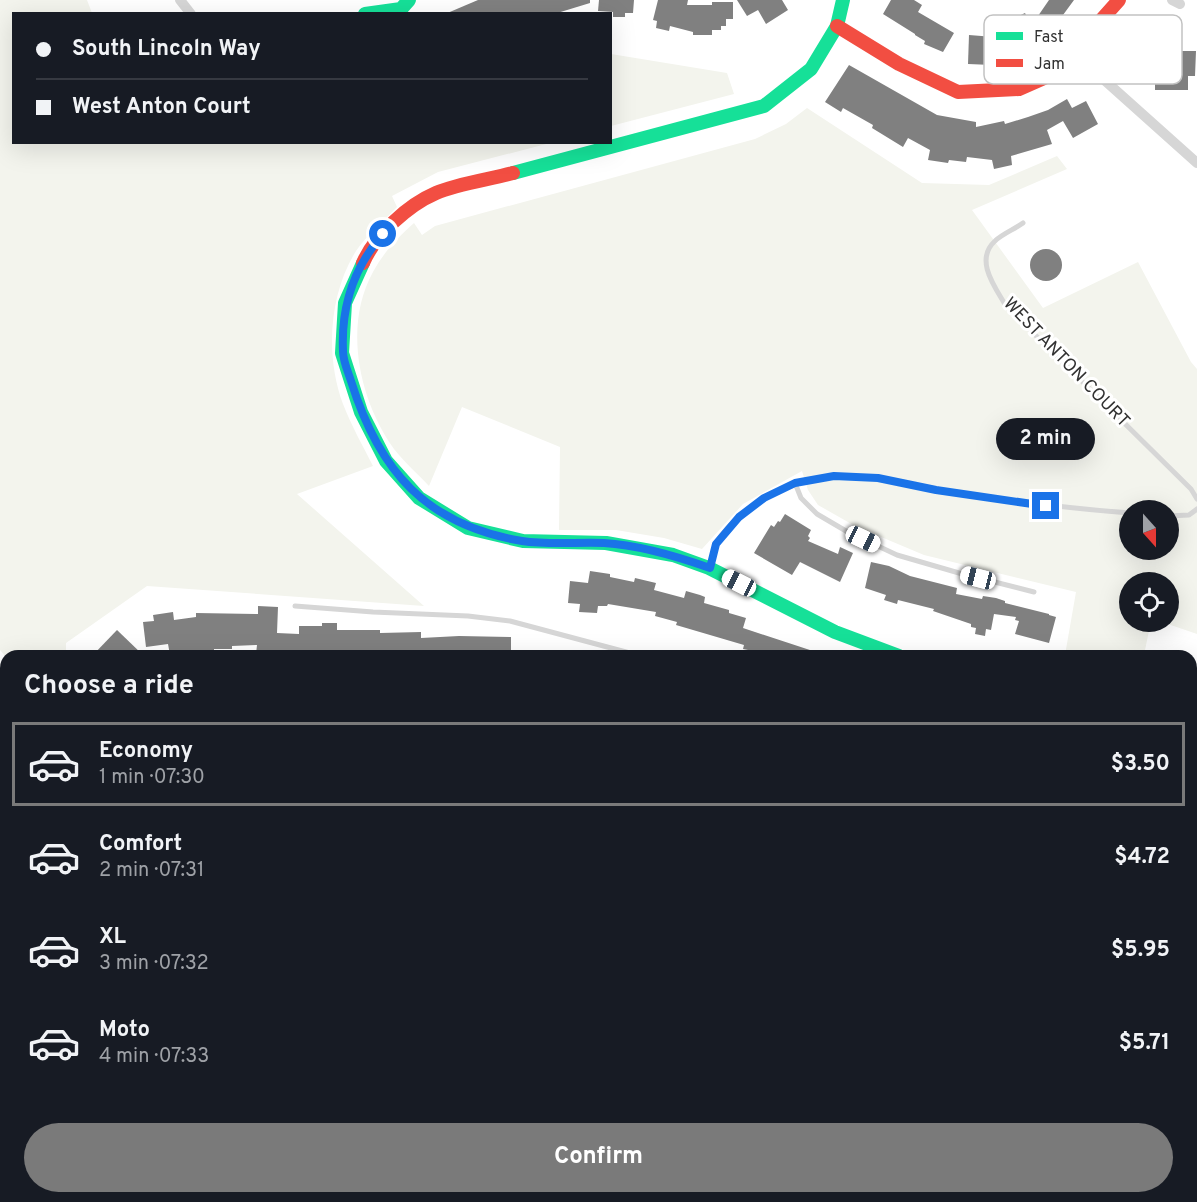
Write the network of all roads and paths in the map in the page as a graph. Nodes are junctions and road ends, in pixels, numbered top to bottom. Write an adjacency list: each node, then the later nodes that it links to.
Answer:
1 (180, 0): 5 (street)
2 (409, 0): 6 (street)
3 (843, 0): 8 (street)
4 (1119, 0): 7 (street)
5 (189, 12)
6 (379, 12)
7 (1106, 15)
8 (837, 26): 9 (street); 18 (street)
9 (1030, 84)
10 (1109, 84): 11 (street)
11 (1197, 163)
12 (1023, 223): 14 (lane, WEST ANTON COURT)
13 (795, 483): 16 (lane); 18 (lane); 19 (lane)
14 (1197, 499)
15 (1197, 509): 17 (lane)
16 (1119, 512)
17 (1179, 515)
18 (710, 568): 22 (street)
19 (1034, 592)
20 (295, 606): 21 (lane)
21 (619, 650)
22 (883, 650)

